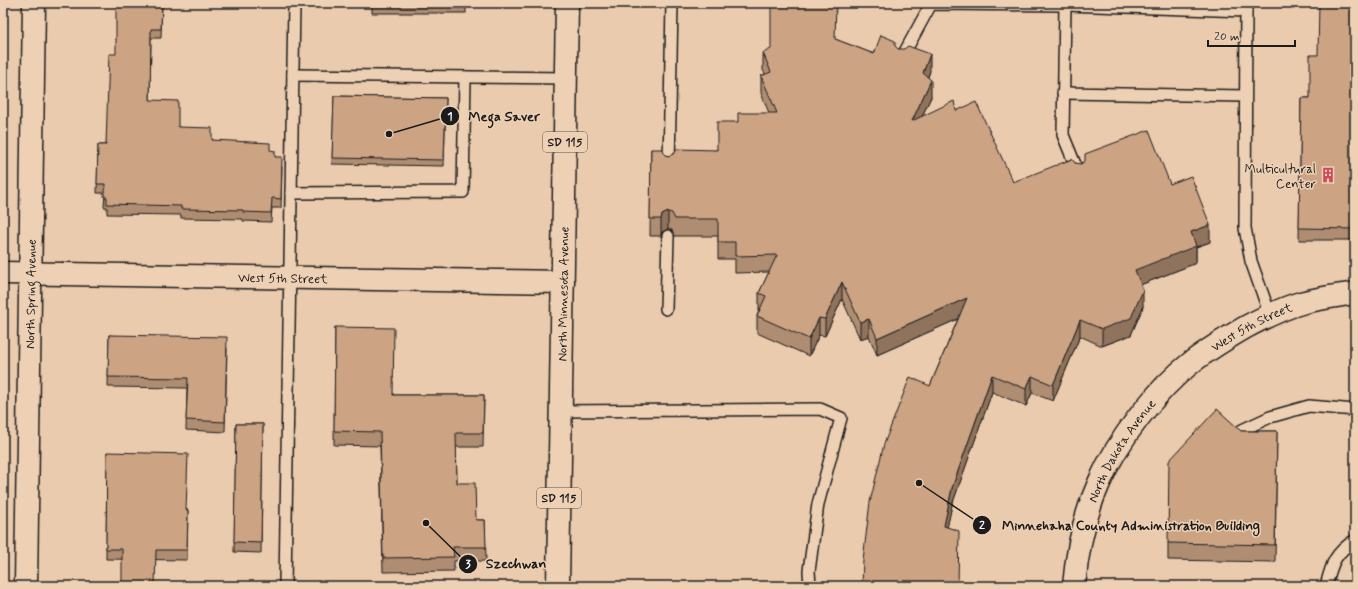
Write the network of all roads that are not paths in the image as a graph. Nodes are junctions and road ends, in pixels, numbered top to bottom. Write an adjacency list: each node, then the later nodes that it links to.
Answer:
1 (34, 3): 18 (street, North Spring Avenue)
2 (294, 3): 8 (lane)
3 (567, 3): 10 (street, North Minnesota Avenue / SD 115)
4 (672, 3): 13 (lane)
5 (1065, 6): 6 (lane); 7 (lane); 11 (lane)
6 (1246, 7): 12 (lane)
7 (901, 60)
8 (293, 75): 9 (lane); 15 (lane)
9 (465, 77): 10 (lane); 15 (lane)
10 (566, 78): 20 (street, North Minnesota Avenue / SD 115)
11 (1063, 93): 12 (lane); 14 (lane)
12 (1245, 96): 23 (lane)
13 (669, 166)
14 (1079, 174)
15 (291, 193): 19 (lane)
16 (668, 236): 22 (lane)
17 (3, 273): 18 (street, West 5th Street)
18 (31, 273): 19 (street, West 5th Street); 29 (street, North Spring Avenue)
19 (291, 277): 20 (street, West 5th Street); 30 (lane)
20 (563, 282): 26 (street, North Minnesota Avenue / SD 115)
21 (1355, 293): 23 (street, West 5th Street)
22 (666, 309)
23 (1270, 315): 24 (street, West 5th Street)
24 (1163, 389): 33 (street, North Dakota Avenue)
25 (1355, 410): 27 (lane)
26 (560, 411): 31 (street, North Minnesota Avenue / SD 115); 32 (lane)
27 (1242, 430)
28 (1355, 540): 34 (lane)
29 (26, 586)
30 (285, 586)
31 (558, 586)
32 (810, 586)
33 (1074, 586)
34 (1326, 586)

